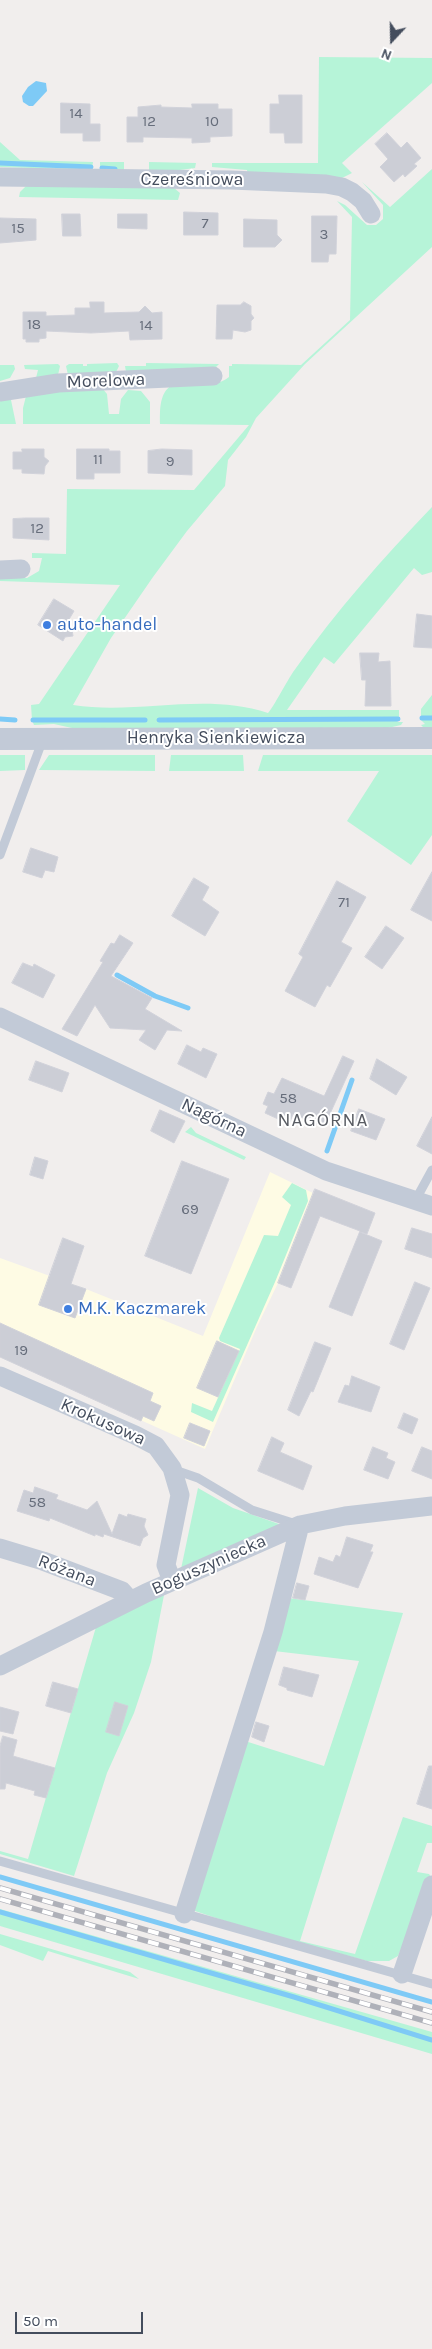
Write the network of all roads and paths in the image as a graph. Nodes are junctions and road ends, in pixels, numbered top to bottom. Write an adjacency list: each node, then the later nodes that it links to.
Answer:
1 (0, 177): 2 (street, Czereśniowa)
2 (371, 214)
3 (213, 376): 4 (street, Morelowa)
4 (0, 392)
5 (21, 569): 6 (street)
6 (0, 570)
7 (432, 738): 9 (street, Henryka Sienkiewicza)
8 (0, 739): 9 (street, Henryka Sienkiewicza)
9 (43, 739): 10 (lane)
10 (0, 855)
11 (0, 1017): 13 (street, Nagórna)
12 (432, 1170): 13 (lane)
13 (424, 1204)
14 (0, 1376): 15 (street, Krokusowa)
15 (172, 1468): 17 (lane); 19 (street, Krokusowa)
16 (432, 1506): 17 (street, Boguszyniecka)
17 (300, 1525): 19 (street, Boguszyniecka); 24 (street)
18 (0, 1548): 20 (street, Różana)
19 (172, 1581): 20 (street, Boguszyniecka)
20 (130, 1600): 21 (street, Boguszyniecka)
21 (0, 1666)
22 (0, 1861): 24 (lane)
23 (432, 1885): 25 (street)
24 (184, 1914): 25 (lane)
25 (402, 1974): 26 (lane)
26 (432, 1984)

